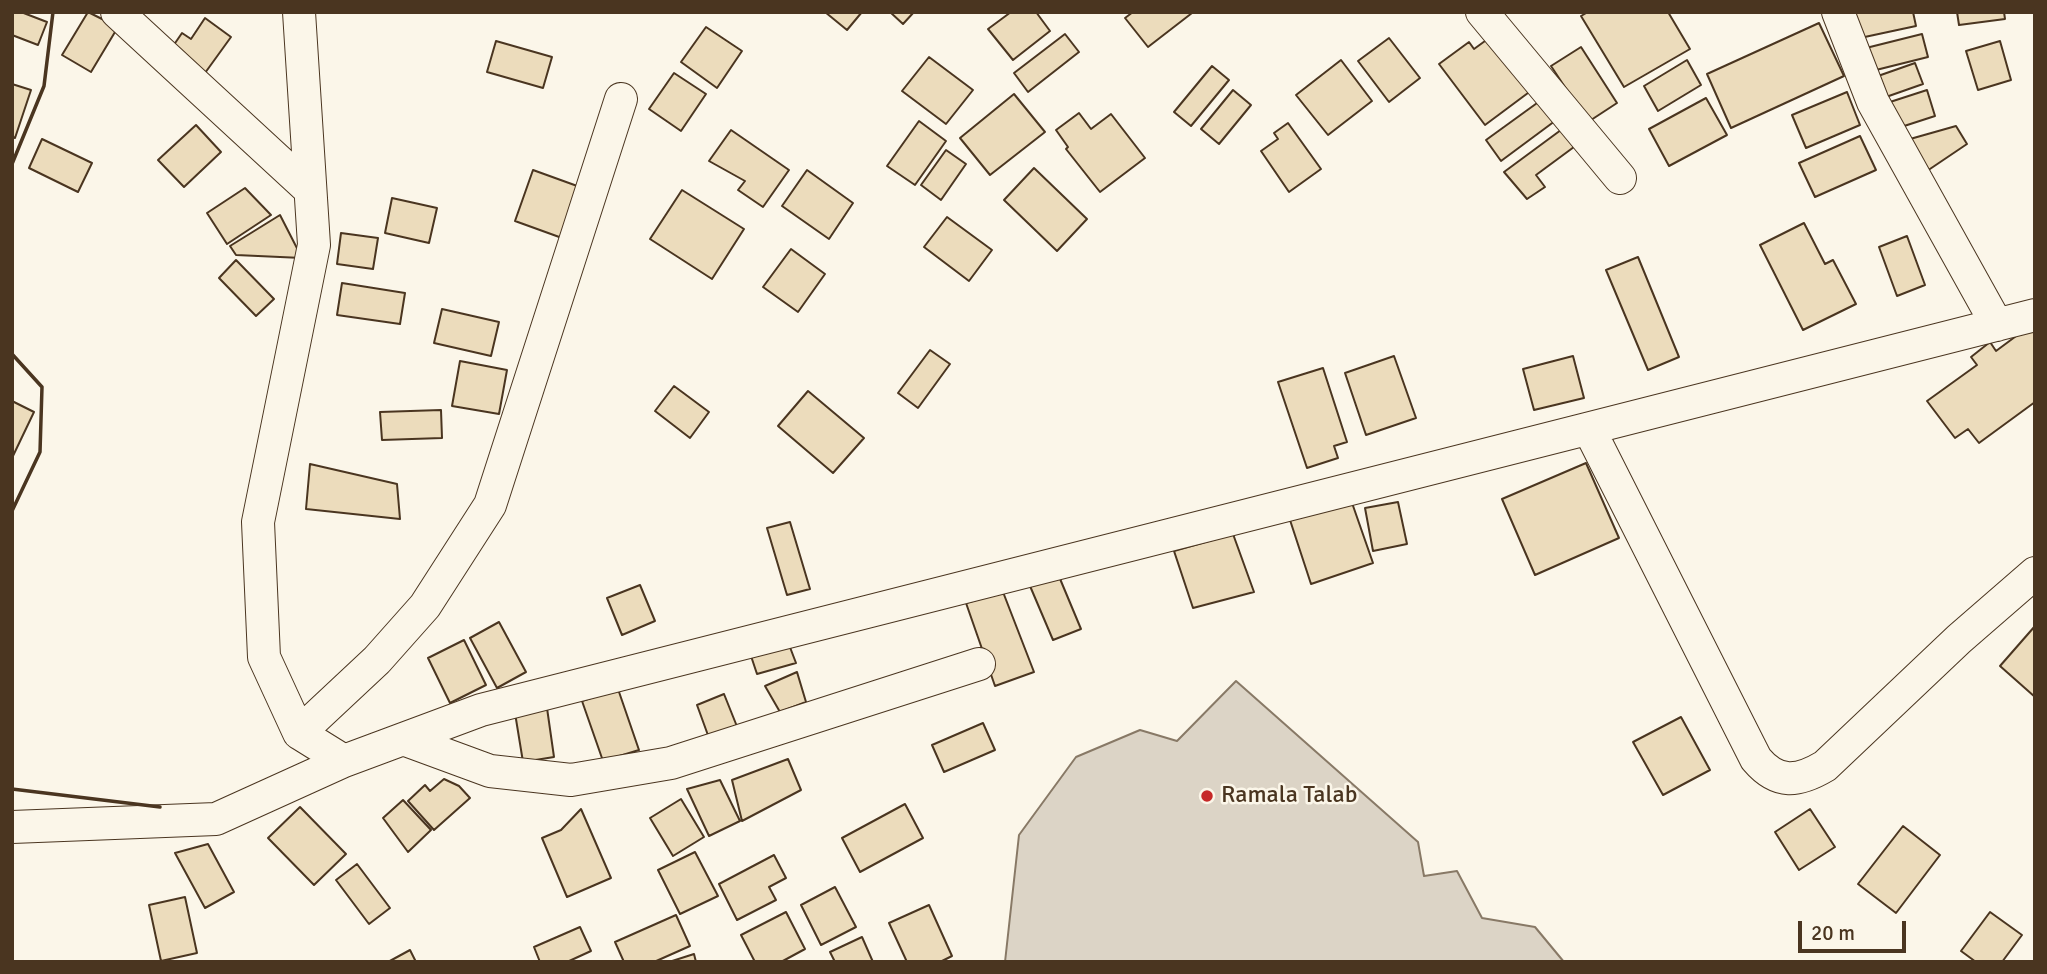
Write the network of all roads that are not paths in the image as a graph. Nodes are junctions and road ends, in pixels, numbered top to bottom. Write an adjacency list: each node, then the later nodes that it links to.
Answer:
1 (117, 12): 7 (street)
2 (299, 12): 7 (street)
3 (1482, 12): 6 (street)
4 (1838, 12): 9 (street)
5 (621, 99): 13 (street)
6 (1620, 178)
7 (310, 190): 13 (street)
8 (2035, 315): 9 (street)
9 (1997, 325): 10 (street)
10 (1589, 429): 11 (street); 14 (street)
11 (2035, 573)
12 (979, 664): 14 (street)
13 (299, 733): 15 (street)
14 (403, 739): 15 (street)
15 (344, 761): 16 (street)
16 (12, 827)

